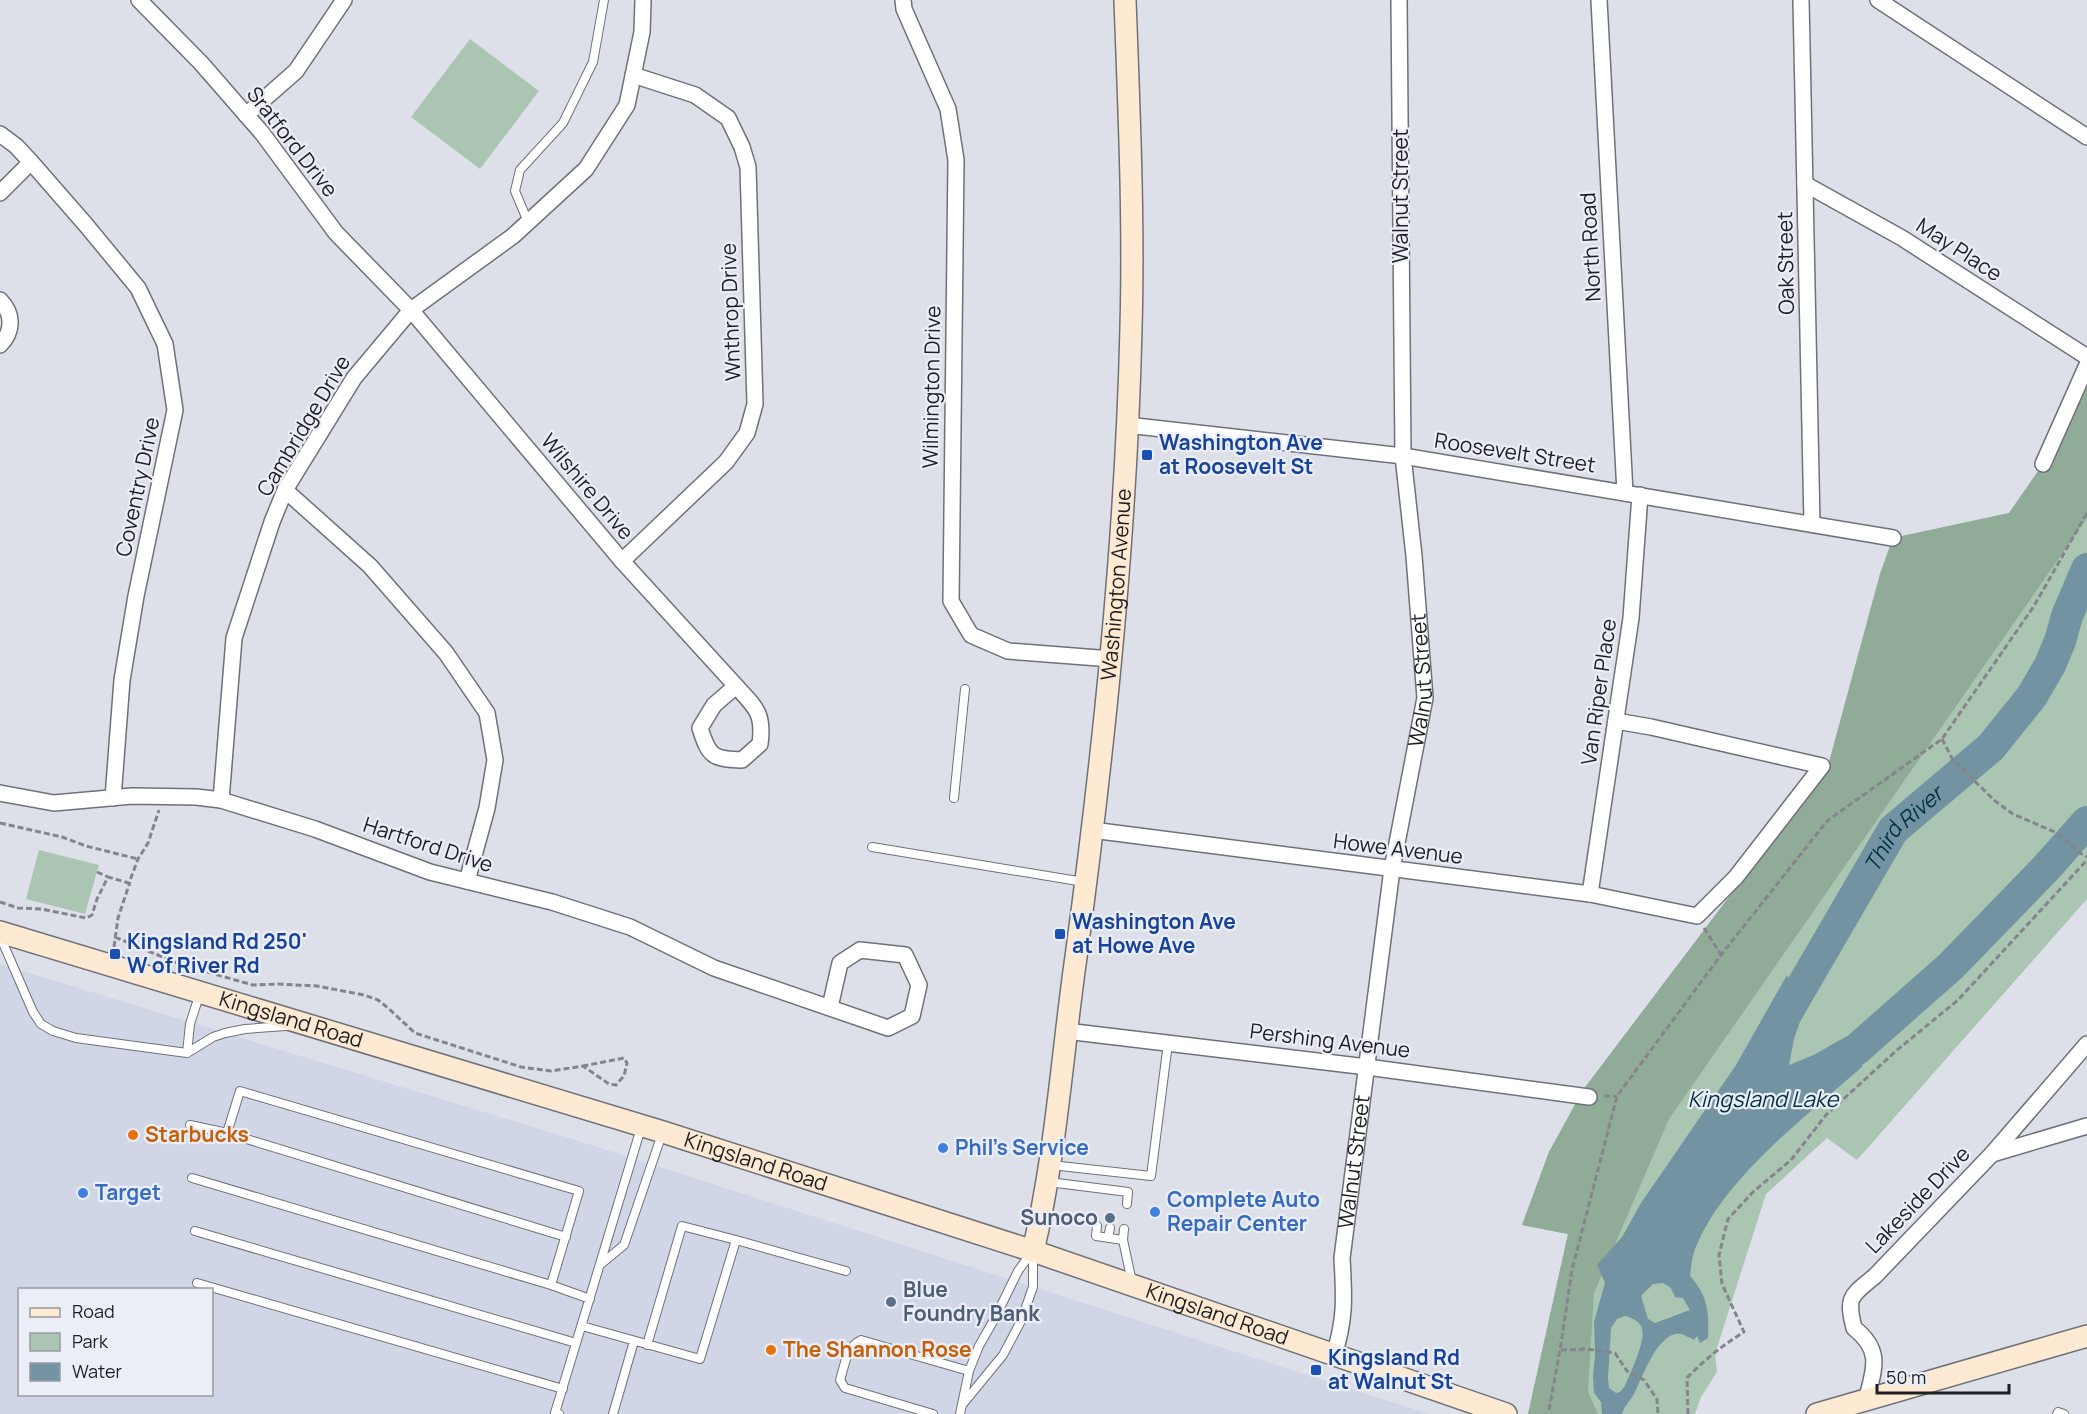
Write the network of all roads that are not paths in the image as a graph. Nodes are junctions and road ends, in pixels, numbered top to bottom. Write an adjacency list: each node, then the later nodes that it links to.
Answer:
1 (139, 0): 12 (street, Sratford Drive)
2 (345, 0): 12 (street)
3 (604, 0): 18 (lane)
4 (644, 0): 11 (street, Cambridge Drive)
5 (903, 0): 32 (street, Wilmington Drive)
6 (1125, 0): 24 (main road, Washington Avenue)
7 (1399, 0): 25 (street, Walnut Street)
8 (1599, 0): 28 (street, North Road)
9 (1801, 0): 16 (street, Oak Street)
10 (1878, 0): 14 (street)
11 (633, 75): 18 (street, Cambridge Drive); 31 (street, Wnthrop Drive)
12 (246, 115): 20 (street, Sratford Drive)
13 (0, 134): 15 (street, Coventry Drive)
14 (2083, 134)
15 (31, 162): 17 (street); 37 (street, Coventry Drive)
16 (1805, 184): 22 (street, May Place); 29 (street, Oak Street)
17 (0, 193)
18 (528, 222): 20 (street, Cambridge Drive)
19 (0, 300): 21 (street)
20 (411, 310): 27 (street, Cambridge Drive); 31 (street, Wilshire Drive)
21 (0, 345)
22 (2087, 357)
23 (2087, 364): 26 (street)
24 (1127, 425): 25 (street, Roosevelt Street); 32 (main road, Washington Avenue)
25 (1402, 456): 28 (street, Roosevelt Street); 42 (street, Walnut Street)
26 (2043, 464)
27 (285, 490): 39 (street, Cambridge Drive); 43 (street)
28 (1633, 494): 29 (street, Roosevelt Street); 35 (street, Van Riper Place)
29 (1812, 524): 30 (street, Roosevelt Street)
30 (1893, 538)
31 (622, 561): 33 (street, Wilshire Drive)
32 (1112, 659): 40 (main road, Washington Avenue)
33 (736, 686): 33 (street, Wilshire Drive)
34 (965, 689): 38 (lane)
35 (1616, 721): 45 (street, Van Riper Place); 45 (street, Howe Avenue)
36 (0, 793): 37 (street, Hartford Drive)
37 (113, 798): 39 (street, Hartford Drive)
38 (954, 798)
39 (220, 800): 43 (street, Hartford Drive)
40 (1092, 830): 42 (street, Howe Avenue); 44 (main road, Washington Avenue)
41 (872, 847): 44 (lane)
42 (1392, 869): 45 (street, Howe Avenue); 54 (street, Walnut Street)
43 (467, 881): 48 (street, Hartford Drive)
44 (1086, 882): 50 (main road, Washington Avenue)
45 (1590, 894)
46 (0, 934): 47 (main road, Kingsland Road); 53 (lane)
47 (200, 992): 49 (main road, Kingsland Road); 53 (lane)
48 (830, 1007): 48 (street)
49 (308, 1025): 53 (lane); 57 (main road, Kingsland Road)
50 (1066, 1031): 51 (street, Pershing Avenue); 62 (main road, Washington Avenue)
51 (1168, 1043): 54 (street, Pershing Avenue); 62 (lane)
52 (2087, 1044): 61 (street, Lakeside Drive)
53 (187, 1053)
54 (1367, 1067): 55 (street, Pershing Avenue); 89 (street, Walnut Street)
55 (1588, 1097)
56 (190, 1125): 60 (lane)
57 (642, 1125): 59 (main road, Kingsland Road); 78 (lane)
58 (2087, 1126): 61 (street)
59 (663, 1132): 77 (main road, Kingsland Road); 78 (lane)
60 (227, 1133): 73 (lane); 73 (lane)
61 (1992, 1154): 93 (street, Lakeside Drive)
62 (1048, 1174): 64 (lane); 77 (main road)
63 (192, 1178): 81 (lane)
64 (1101, 1188): 65 (lane); 66 (lane)
65 (1114, 1190): 67 (lane); 68 (lane)
66 (1100, 1198)
67 (1113, 1200)
68 (1127, 1204)
69 (1097, 1226): 74 (lane)
70 (1110, 1228): 74 (lane)
71 (1124, 1229): 76 (lane)
72 (195, 1231): 87 (lane)
73 (566, 1237): 81 (lane)
74 (1108, 1238): 76 (lane)
75 (736, 1240): 79 (lane); 88 (lane); 88 (lane)
76 (1123, 1240): 82 (lane)
77 (1033, 1251): 82 (main road, Kingsland Road); 90 (lane); 94 (lane)
78 (600, 1265): 83 (lane)
79 (846, 1271)
80 (197, 1283): 91 (lane)
81 (551, 1285): 83 (lane)
82 (1133, 1287): 89 (main road, Kingsland Road)
83 (590, 1299): 84 (lane)
84 (582, 1326): 86 (lane); 87 (lane)
85 (2087, 1336): 93 (main road)
86 (634, 1341): 88 (lane); 96 (lane)
87 (576, 1343): 91 (lane)
88 (647, 1345)
89 (1334, 1354): 92 (main road, Kingsland Road)
90 (969, 1371): 94 (lane); 97 (lane)
91 (563, 1389): 95 (lane)
92 (1461, 1399): 98 (lane); 99 (main road, Kingsland Road)
93 (1866, 1401): 100 (main road)
94 (961, 1410)
95 (560, 1414)
96 (613, 1414)
97 (933, 1414)
98 (1478, 1414)
99 (1506, 1414)
100 (1818, 1414)
101 (2057, 1414): 102 (lane)
102 (2064, 1414)

